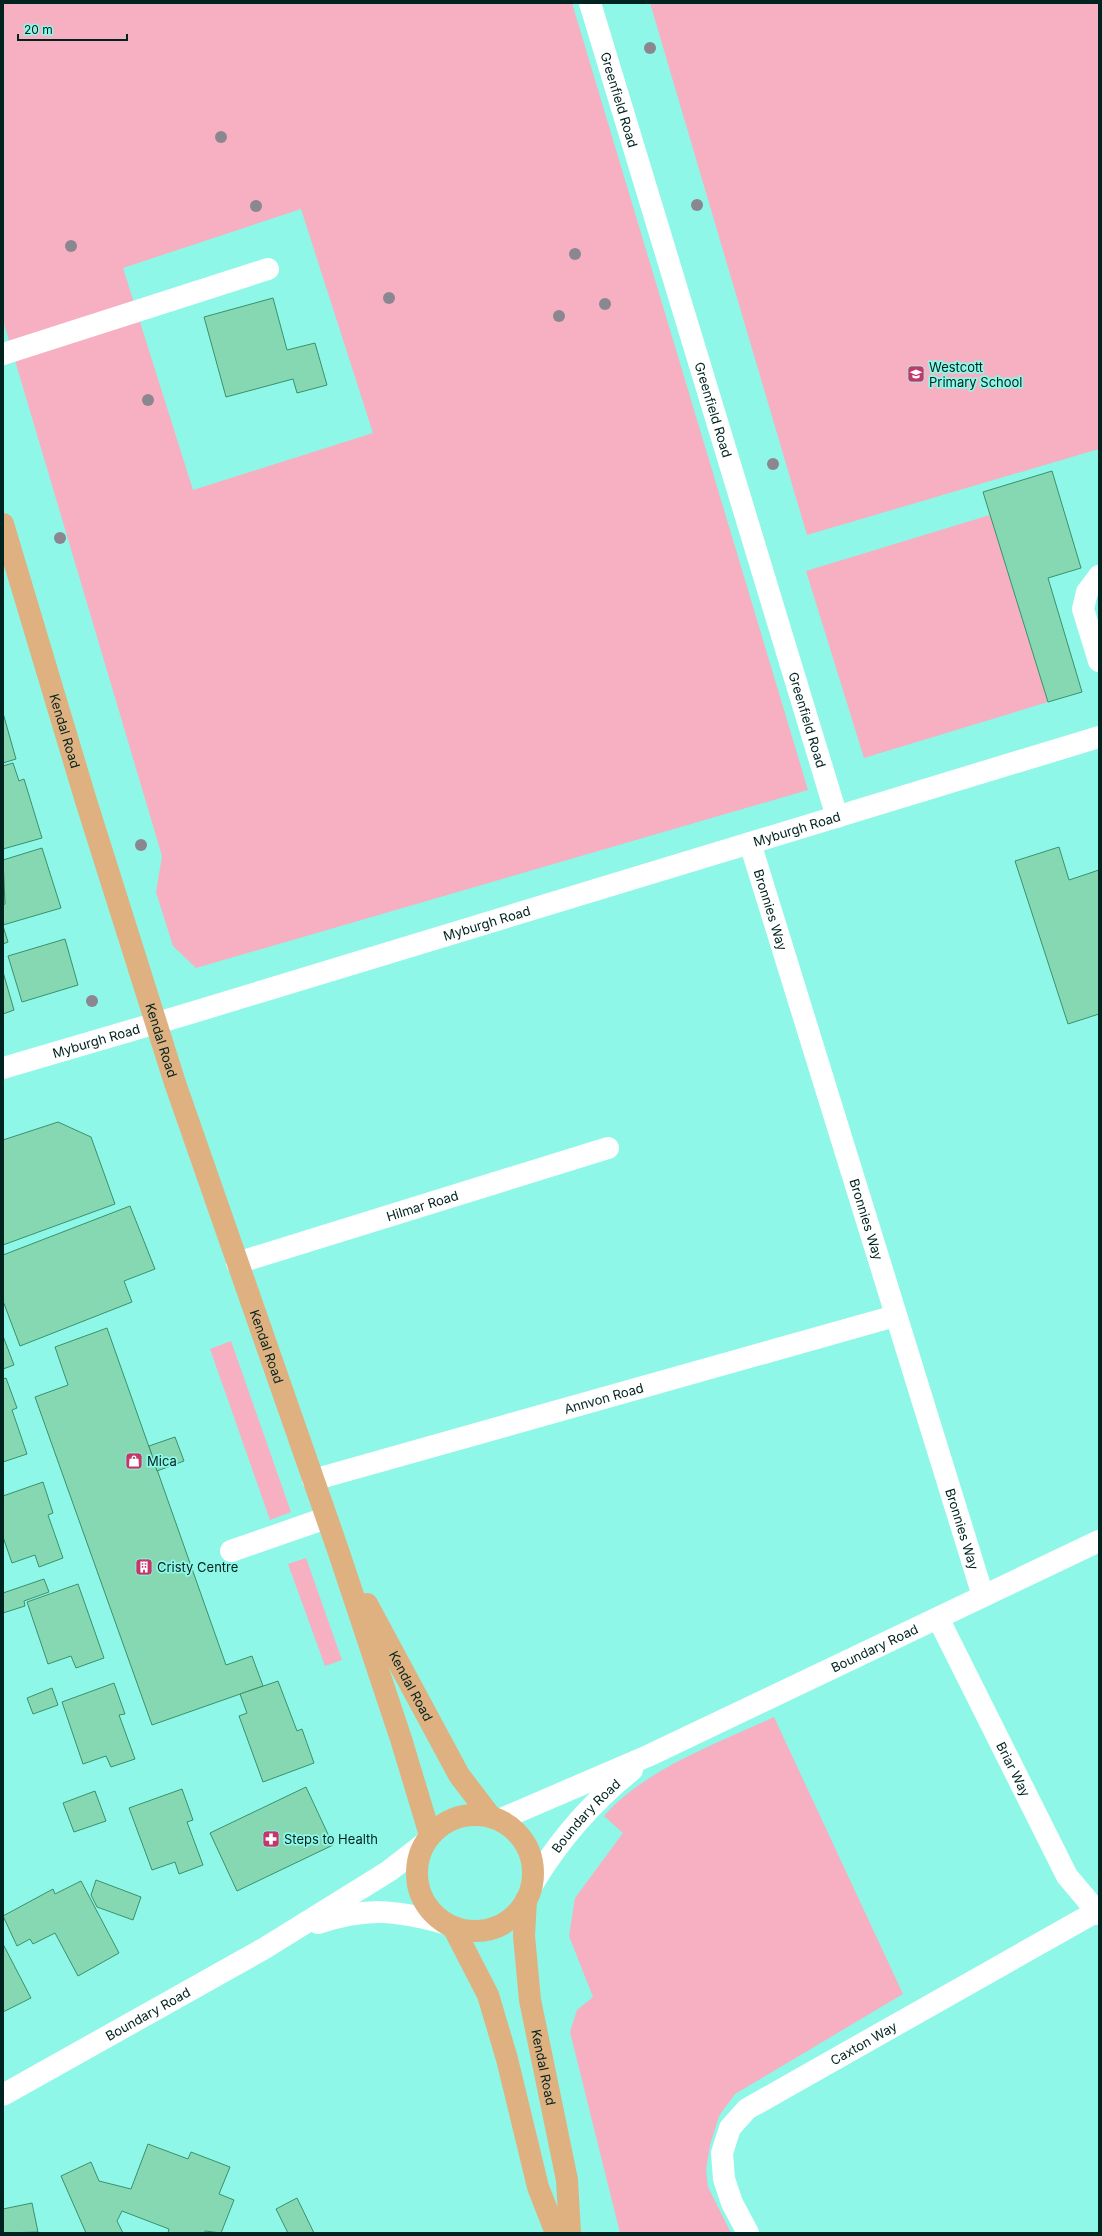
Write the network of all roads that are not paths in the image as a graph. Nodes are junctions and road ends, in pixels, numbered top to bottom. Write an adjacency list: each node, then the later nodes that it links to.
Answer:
1 (590, 3): 8 (street, Greenfield Road)
2 (268, 269): 3 (street)
3 (3, 354)
4 (3, 524): 10 (main road, Kendal Road)
5 (1099, 576): 6 (street)
6 (1099, 661)
7 (1099, 737): 8 (street, Myburgh Road)
8 (837, 817): 9 (street, Myburgh Road)
9 (750, 843): 10 (street, Myburgh Road); 14 (street, Bronnies Way)
10 (156, 1023): 11 (street, Myburgh Road); 13 (main road, Kendal Road)
11 (3, 1068)
12 (608, 1148): 13 (street, Hilmar Road)
13 (237, 1262): 15 (main road, Kendal Road)
14 (895, 1316): 15 (street, Annvon Road); 20 (street, Bronnies Way)
15 (313, 1480): 16 (main road, Kendal Road)
16 (326, 1518): 18 (main road, Kendal Road); 19 (street)
17 (1099, 1541): 20 (street, Boundary Road)
18 (338, 1550): 23 (main road, Kendal Road); 24 (main road, Kendal Road)
19 (231, 1551)
20 (983, 1596): 21 (street, Boundary Road)
21 (938, 1618): 22 (street, Boundary Road); 26 (street, Briar Way)
22 (650, 1756): 23 (street, Boundary Road); 25 (street, Boundary Road)
23 (495, 1819): 24 (main road); 25 (main road)
24 (427, 1839): 27 (main road); 28 (street, Boundary Road)
25 (529, 1893): 27 (main road); 31 (main road, Kendal Road)
26 (1098, 1912): 32 (street, Caxton Way)
27 (448, 1925): 28 (street, Boundary Road); 30 (main road)
28 (293, 1932): 29 (street, Boundary Road)
29 (3, 2096)
30 (556, 2233)
31 (570, 2233)
32 (748, 2233)

